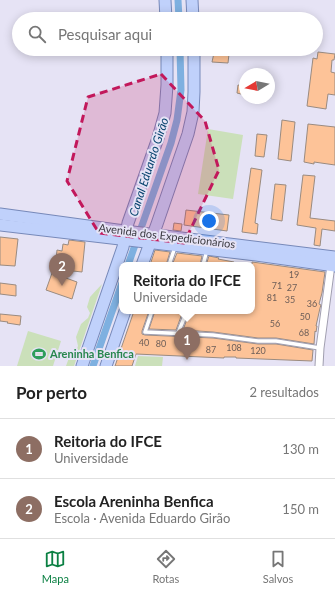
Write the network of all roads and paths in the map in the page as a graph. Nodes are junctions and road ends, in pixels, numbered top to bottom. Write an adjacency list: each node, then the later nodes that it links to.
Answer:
1 (165, 0): 3 (main road)
2 (192, 0): 4 (main road)
3 (166, 12)
4 (193, 12)
5 (167, 56): 9 (main road)
6 (194, 56): 9 (main road)
7 (0, 214): 9 (main road, Avenida dos Expedicionários)
8 (0, 225): 9 (main road, Avenida dos Expedicionários)
9 (138, 237): 10 (main road, Avenida dos Expedicionários); 12 (main road); 15 (main road, Avenida dos Expedicionários); 21 (main road)
10 (175, 246): 11 (main road, Avenida dos Expedicionários); 13 (lane)
11 (207, 250): 14 (lane); 15 (main road, Avenida dos Expedicionários)
12 (142, 262)
13 (170, 262)
14 (204, 262)
15 (334, 263): 20 (street)
16 (124, 314): 22 (main road)
17 (151, 314): 19 (lane)
18 (186, 314): 19 (lane)
19 (178, 333): 20 (lane)
20 (320, 348): 23 (street)
21 (82, 366)
22 (106, 366)
23 (319, 366)

